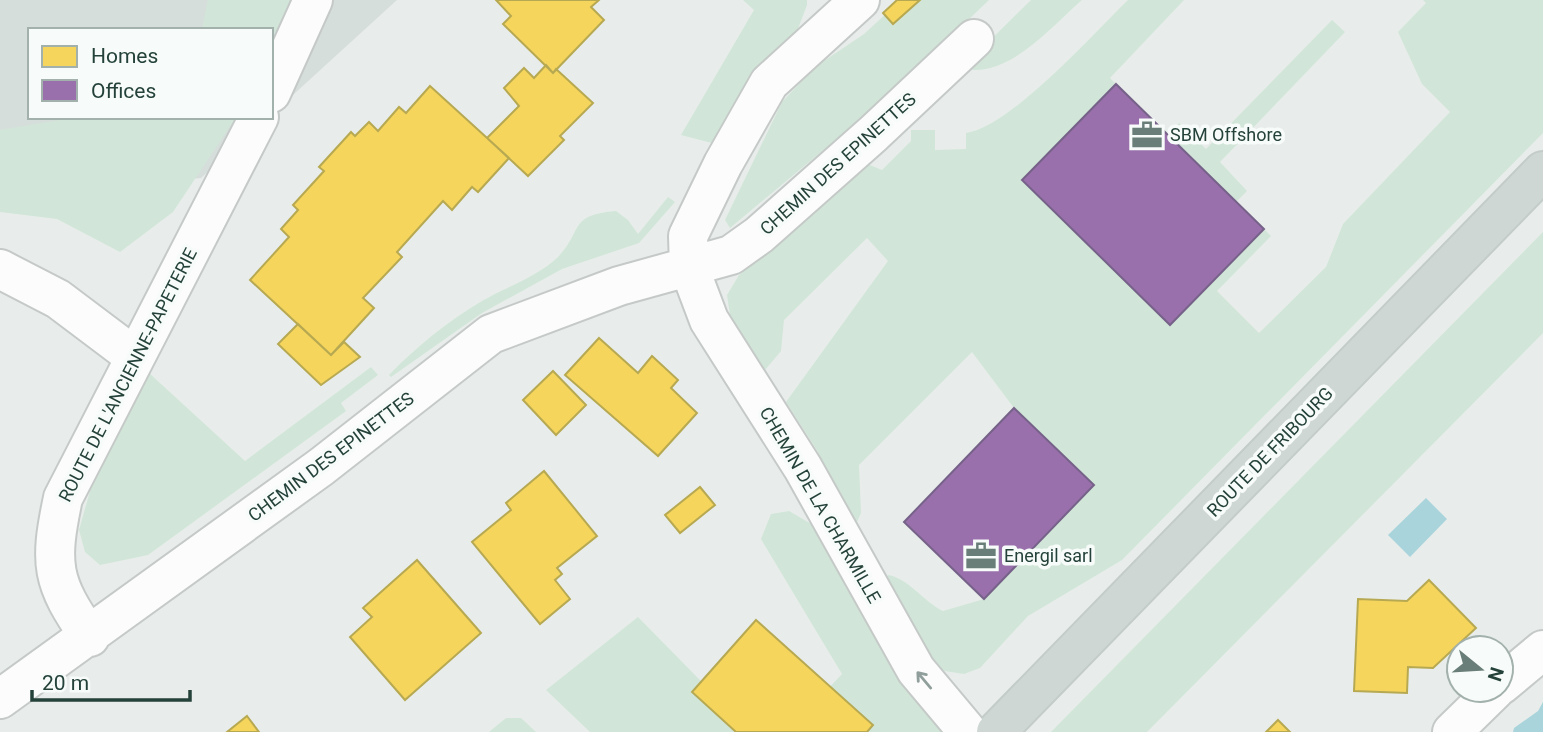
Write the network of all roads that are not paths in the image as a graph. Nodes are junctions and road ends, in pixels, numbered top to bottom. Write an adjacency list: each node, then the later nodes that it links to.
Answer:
1 (313, 0): 4 (street)
2 (846, 5): 7 (street)
3 (974, 39): 7 (street, CHEMIN DES EPINETTES)
4 (273, 89)
5 (258, 119): 9 (street, ROUTE DE L'ANCIENNE-PAPETERIE)
6 (1543, 171): 16 (main road, ROUTE DE FRIBOURG)
7 (690, 267): 10 (street, CHEMIN DES EPINETTES); 15 (street, CHEMIN DE LA CHARMILLE, one-way to 7)
8 (0, 269): 9 (street)
9 (135, 357): 10 (street, ROUTE DE L'ANCIENNE-PAPETERIE)
10 (90, 637): 13 (street, CHEMIN DES EPINETTES)
11 (1543, 650): 12 (street)
12 (1515, 673)
13 (0, 699)
14 (1481, 704): 17 (street)
15 (968, 732)
16 (996, 732)
17 (1452, 732)

